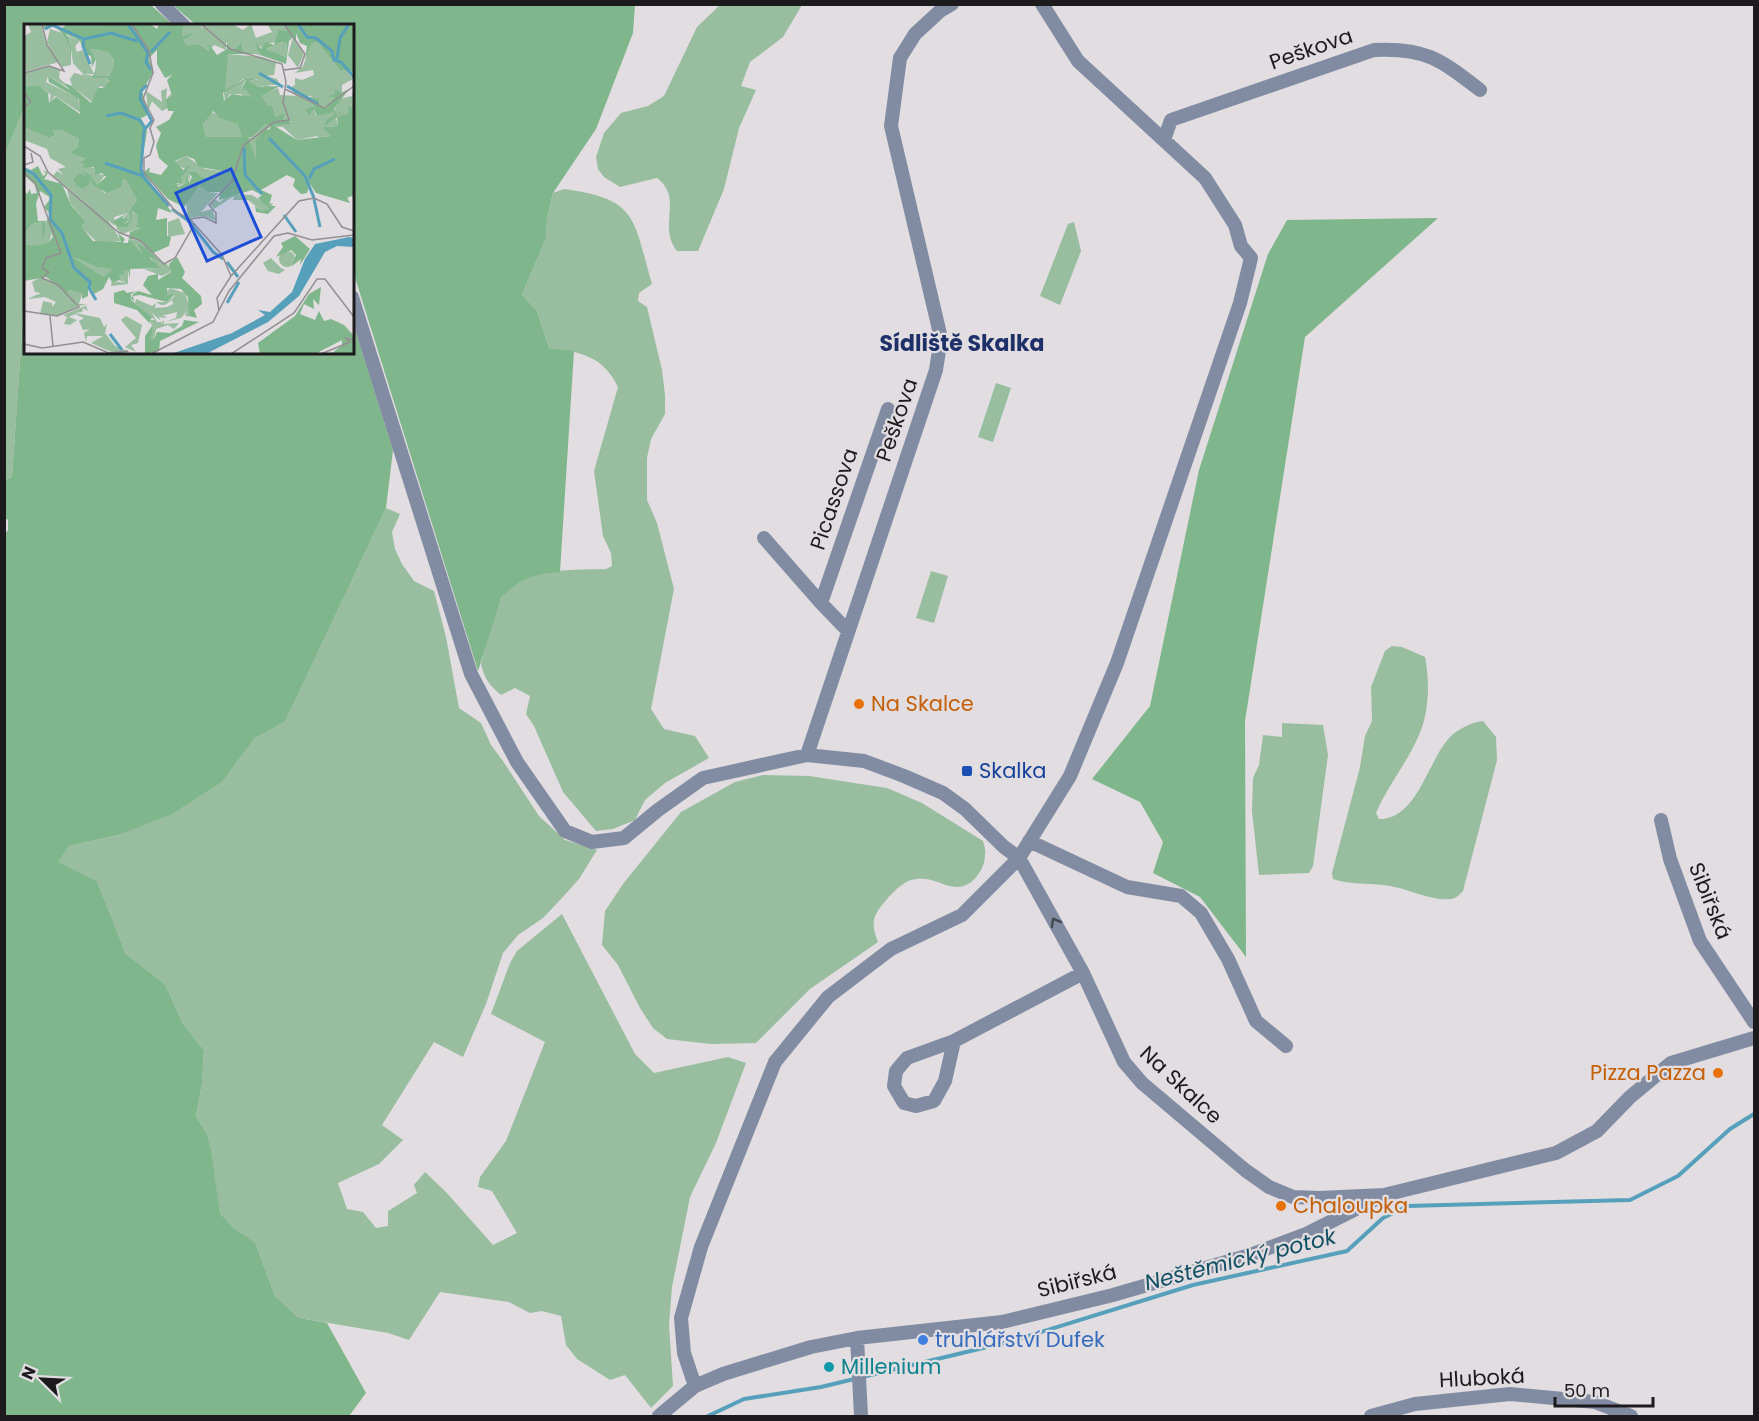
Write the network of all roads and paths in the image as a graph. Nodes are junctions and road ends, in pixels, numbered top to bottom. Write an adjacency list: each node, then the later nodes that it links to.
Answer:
1 (162, 4): 4 (street)
2 (952, 4): 11 (street, Peškova)
3 (1042, 4): 6 (street)
4 (182, 24)
5 (1480, 90): 6 (street, Peškova)
6 (1164, 140): 14 (street)
7 (354, 303): 12 (street)
8 (888, 410): 10 (street, Picassova)
9 (764, 538): 10 (street, Picassova)
10 (821, 603): 11 (street, Picassova)
11 (848, 630): 12 (street, Peškova)
12 (807, 755): 15 (street)
13 (1661, 820): 17 (street, Sibiřská)
14 (1029, 841): 15 (street); 20 (street)
15 (1019, 858): 16 (street, Na Skalce, one-way to 15); 23 (street)
16 (1083, 973): 19 (street); 21 (street, Na Skalce)
17 (1755, 1022)
18 (1755, 1038): 21 (street, Sibiřská)
19 (954, 1041): 19 (street)
20 (1286, 1046)
21 (1384, 1195): 22 (street, Sibiřská)
22 (857, 1338): 23 (street, Sibiřská); 25 (street)
23 (695, 1386): 24 (street, Sibiřská)
24 (659, 1416)
25 (861, 1416)
26 (1371, 1416): 27 (street, Hluboká)
27 (1631, 1416)

